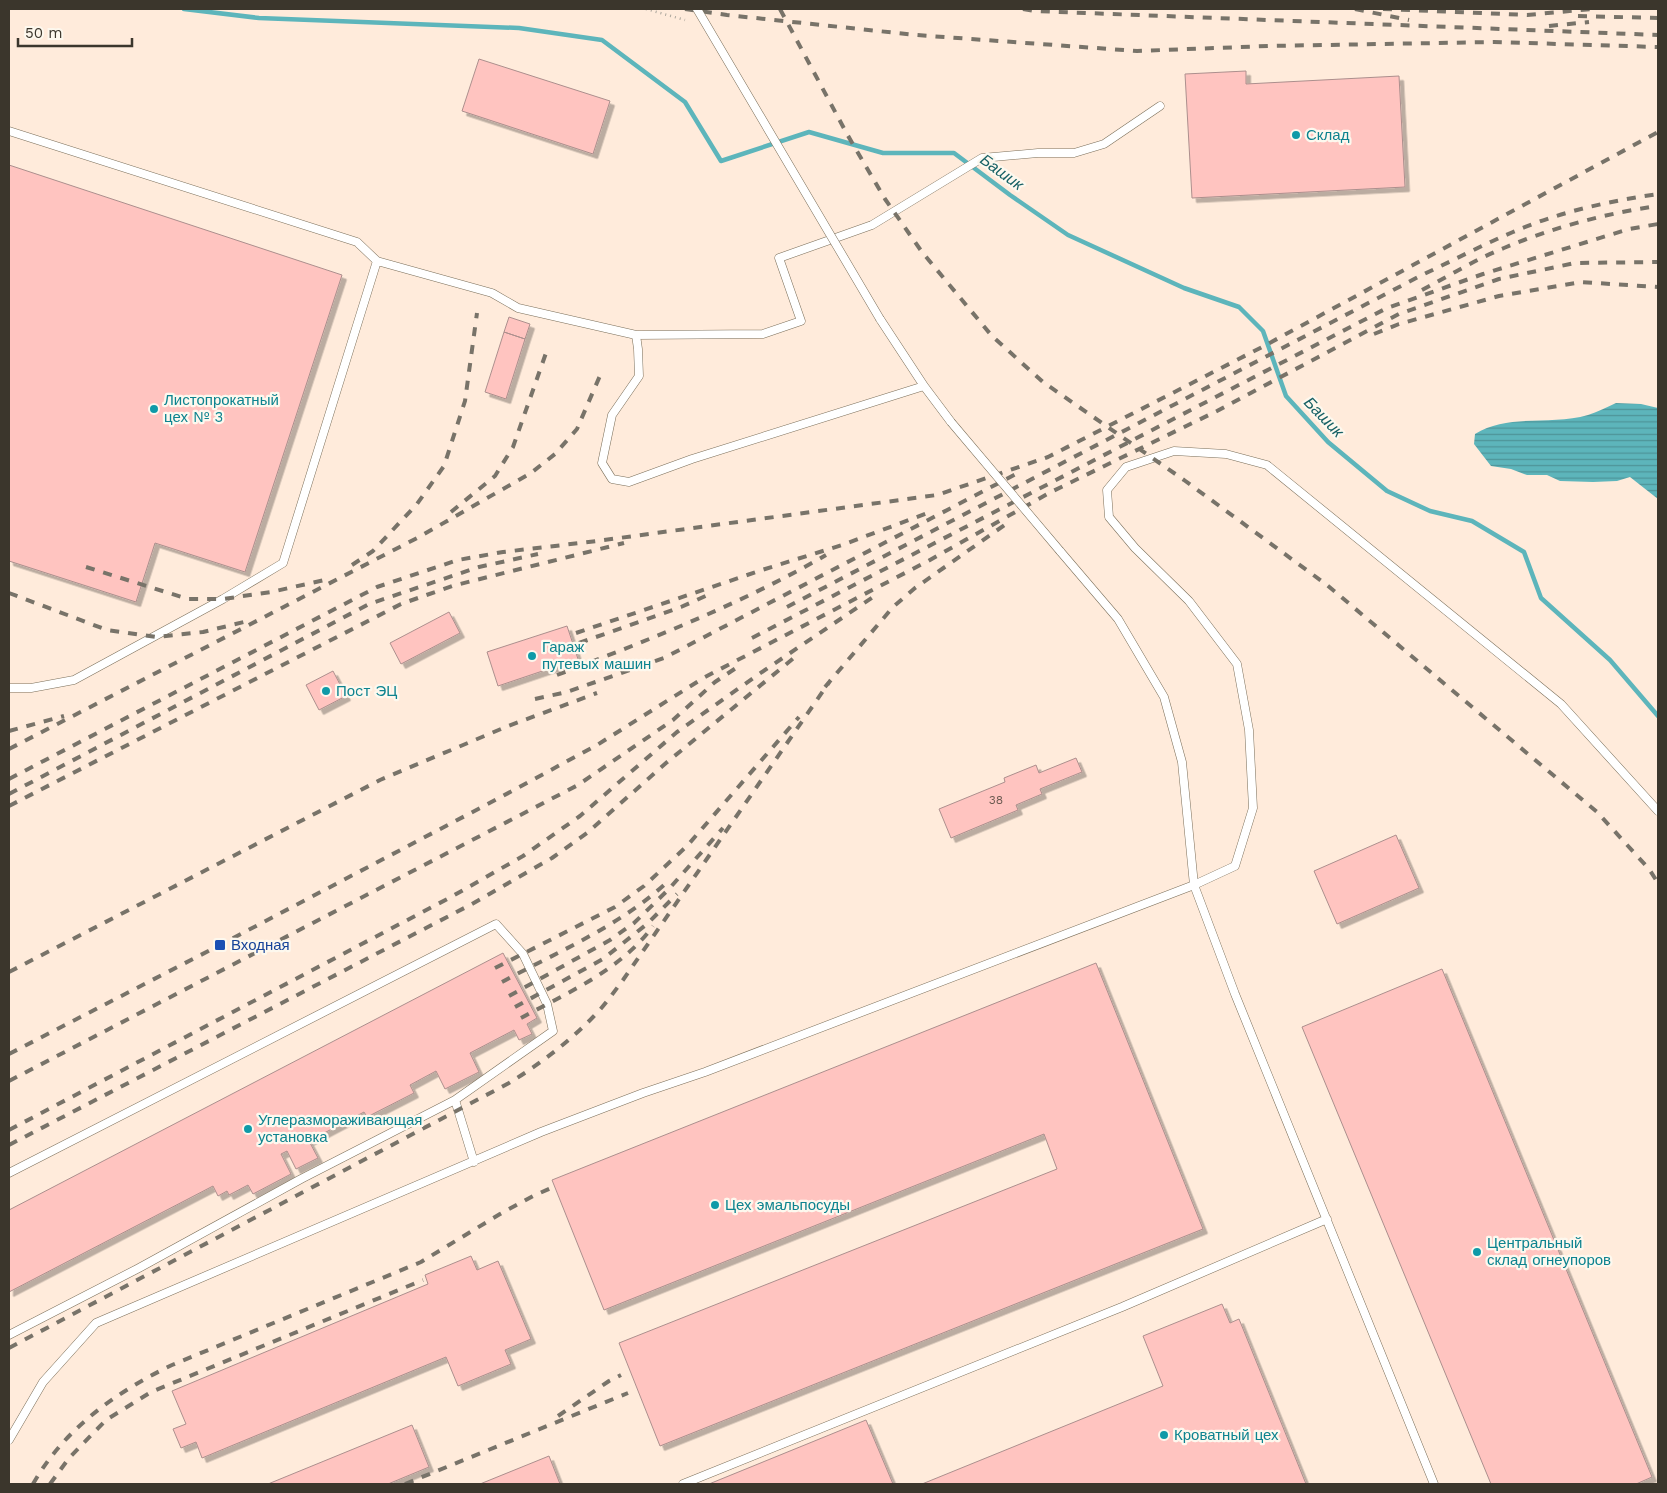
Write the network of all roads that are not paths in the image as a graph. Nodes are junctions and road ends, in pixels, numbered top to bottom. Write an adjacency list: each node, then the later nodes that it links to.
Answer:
1 (697, 9): 6 (lane, bridge)
2 (1160, 106): 5 (lane)
3 (9, 131): 4 (lane)
4 (378, 261): 5 (lane); 7 (lane)
5 (636, 335): 6 (lane)
6 (924, 386): 9 (lane, bridge)
7 (9, 688)
8 (1658, 812): 9 (lane)
9 (1194, 885): 11 (lane); 13 (lane)
10 (455, 1100): 11 (lane); 12 (lane); 14 (lane)
11 (474, 1162): 15 (lane)
12 (9, 1173)
13 (1328, 1219): 16 (lane); 17 (lane)
14 (9, 1335)
15 (9, 1440)
16 (683, 1484)
17 (1434, 1484)

